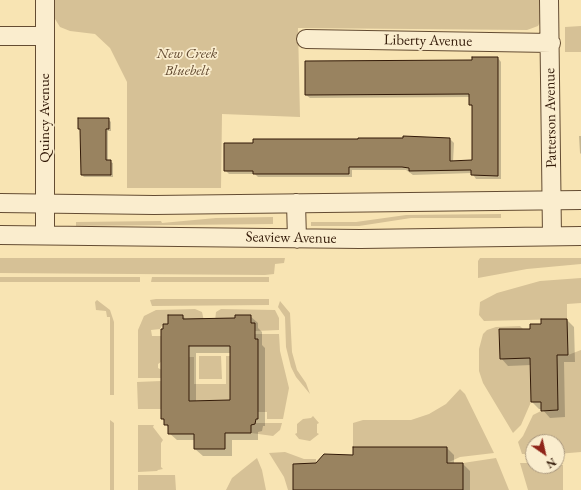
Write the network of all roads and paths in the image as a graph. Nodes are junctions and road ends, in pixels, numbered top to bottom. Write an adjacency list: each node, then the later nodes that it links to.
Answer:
1 (45, 0): 4 (street, Quincy Avenue)
2 (549, 0): 6 (street, Patterson Avenue)
3 (0, 36): 4 (street)
4 (45, 36): 10 (street, Quincy Avenue)
5 (306, 39): 6 (street, Liberty Avenue)
6 (551, 43): 7 (street, Patterson Avenue)
7 (552, 200): 8 (street); 11 (street); 14 (street, Patterson Avenue)
8 (581, 200)
9 (0, 203): 10 (street)
10 (45, 203): 11 (street); 13 (street, Quincy Avenue)
11 (296, 203): 16 (street)
12 (0, 235): 13 (street, Seaview Avenue)
13 (45, 235): 16 (street, Seaview Avenue)
14 (552, 236): 15 (street, Seaview Avenue); 16 (street, Seaview Avenue)
15 (581, 236)
16 (297, 239)

